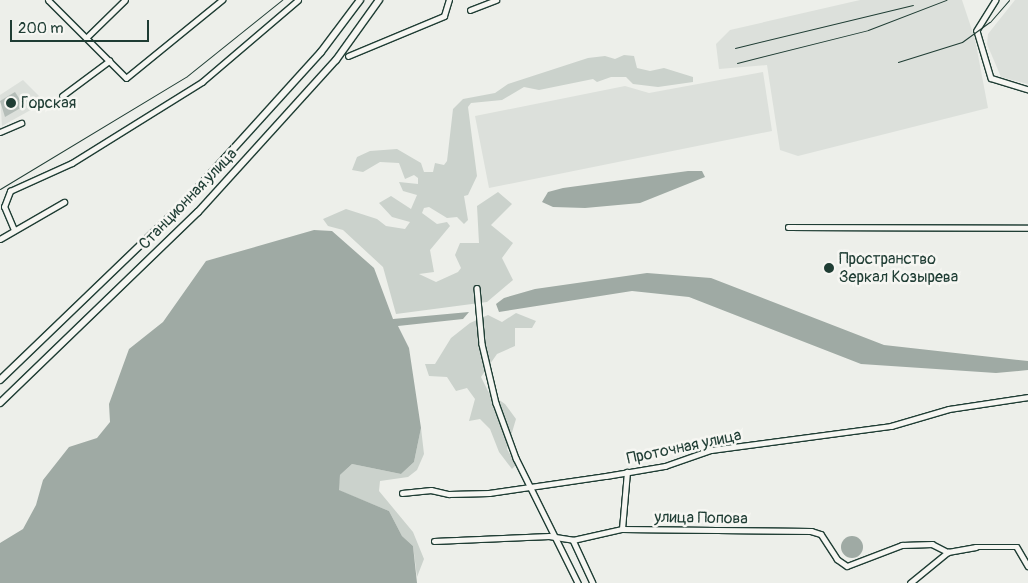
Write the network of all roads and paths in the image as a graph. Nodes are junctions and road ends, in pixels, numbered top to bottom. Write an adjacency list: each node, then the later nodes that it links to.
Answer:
1 (48, 0): 12 (street)
2 (125, 0): 12 (street)
3 (222, 0): 15 (street)
4 (298, 0): 23 (street)
5 (360, 0): 26 (main road, Станционная улица)
6 (379, 0): 28 (main road, Станционная улица)
7 (449, 0): 13 (street)
8 (496, 0): 10 (street)
9 (996, 0): 16 (street)
10 (489, 1): 11 (street)
11 (470, 10)
12 (86, 38): 14 (street)
13 (348, 56)
14 (109, 61): 15 (street); 17 (street)
15 (126, 78)
16 (1028, 88)
17 (62, 96)
18 (21, 123): 19 (street)
19 (0, 132)
20 (64, 202): 23 (street)
21 (788, 227): 22 (street)
22 (1028, 228)
23 (14, 230): 24 (street)
24 (0, 239)
25 (477, 288): 30 (street)
26 (0, 380)
27 (1028, 397): 29 (street, Проточная улица)
28 (0, 403)
29 (626, 472): 30 (street, Проточная улица); 32 (street)
30 (530, 487): 31 (street, Проточная улица); 33 (street)
31 (402, 493)
32 (622, 529): 35 (street, улица Попова); 36 (street, улица Попова)
33 (555, 538): 34 (street, улица Попова); 35 (street, улица Попова); 38 (street)
34 (434, 540)
35 (573, 540): 39 (street)
36 (948, 552): 37 (street, улица Попова); 40 (street)
37 (1028, 566)
38 (578, 583)
39 (593, 583)
40 (910, 583)

